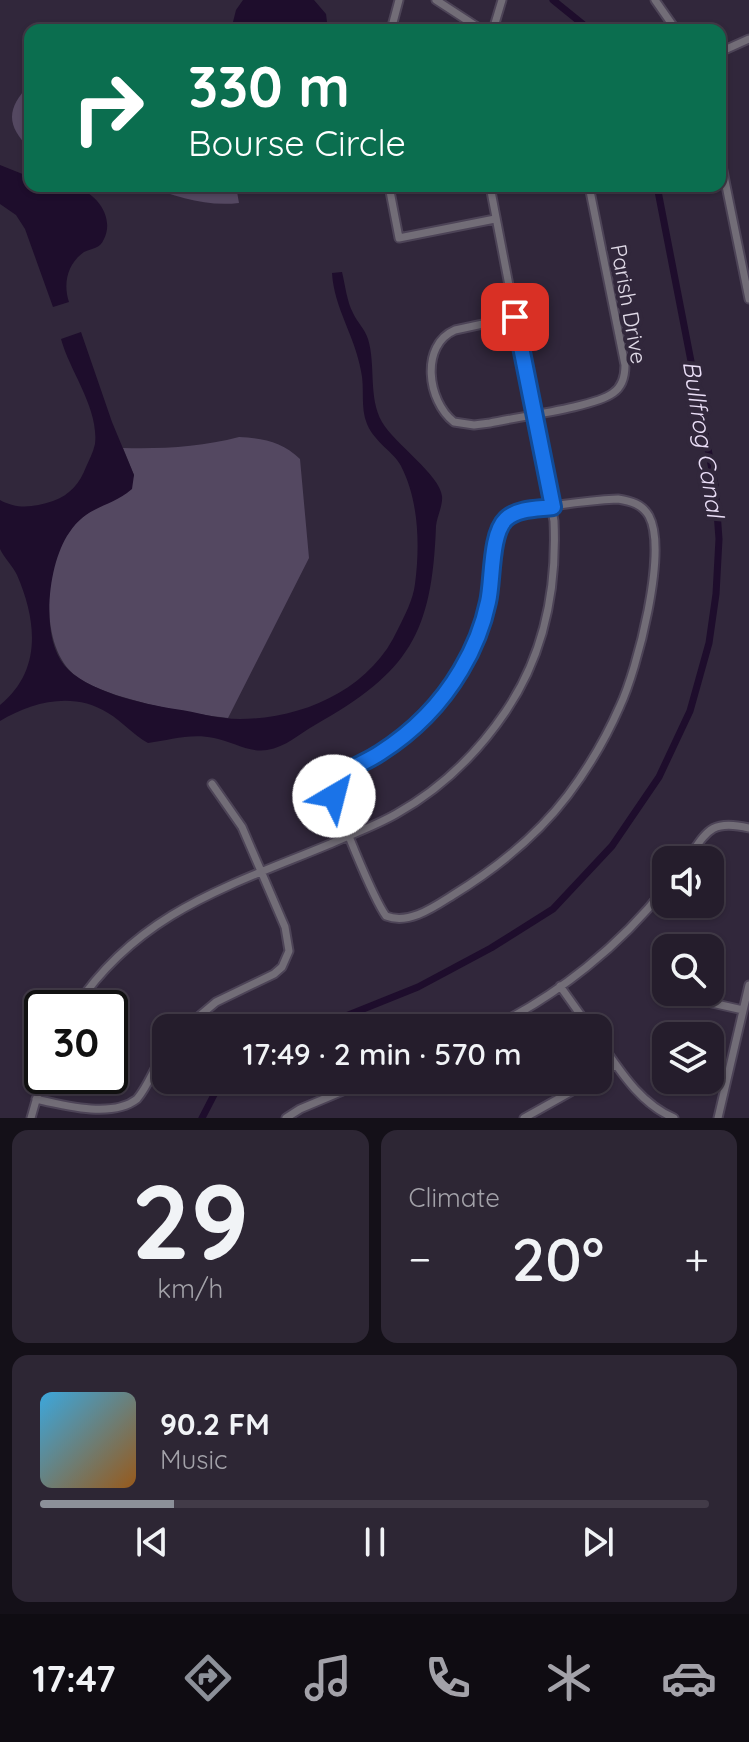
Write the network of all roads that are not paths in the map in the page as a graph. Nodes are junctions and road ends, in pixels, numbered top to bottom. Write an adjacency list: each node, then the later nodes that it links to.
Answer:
1 (399, 0): 5 (street)
2 (436, 0): 6 (street)
3 (502, 0): 7 (street)
4 (655, 0): 8 (street)
5 (393, 24)
6 (473, 24)
7 (495, 24)
8 (672, 24)
9 (749, 39): 10 (street)
10 (726, 49)
11 (726, 180): 16 (street)
12 (390, 192): 15 (street)
13 (491, 192): 15 (street)
14 (590, 192): 19 (street, Parish Drive)
15 (495, 219): 18 (street)
16 (746, 259): 17 (street)
17 (749, 299)
18 (515, 317): 19 (street); 19 (street)
19 (535, 413): 20 (street)
20 (553, 507): 23 (street); 23 (street); 23 (street)
21 (212, 784): 25 (street)
22 (749, 828): 24 (street)
23 (350, 836): 25 (street)
24 (697, 846)
25 (261, 873): 29 (street); 32 (street)
26 (652, 902): 28 (street)
27 (749, 985): 31 (street)
28 (560, 986): 33 (street); 34 (street)
29 (88, 990)
30 (724, 1006): 31 (street)
31 (743, 1010): 47 (street)
32 (202, 1014)
33 (514, 1014)
34 (580, 1014)
35 (612, 1060): 36 (street)
36 (615, 1065): 37 (street); 46 (street)
37 (612, 1067)
38 (152, 1074): 42 (street)
39 (38, 1094): 42 (street)
40 (336, 1094): 44 (street)
41 (567, 1094): 45 (street)
42 (36, 1099): 43 (street)
43 (31, 1118)
44 (286, 1118)
45 (524, 1118)
46 (674, 1118)
47 (718, 1118)

